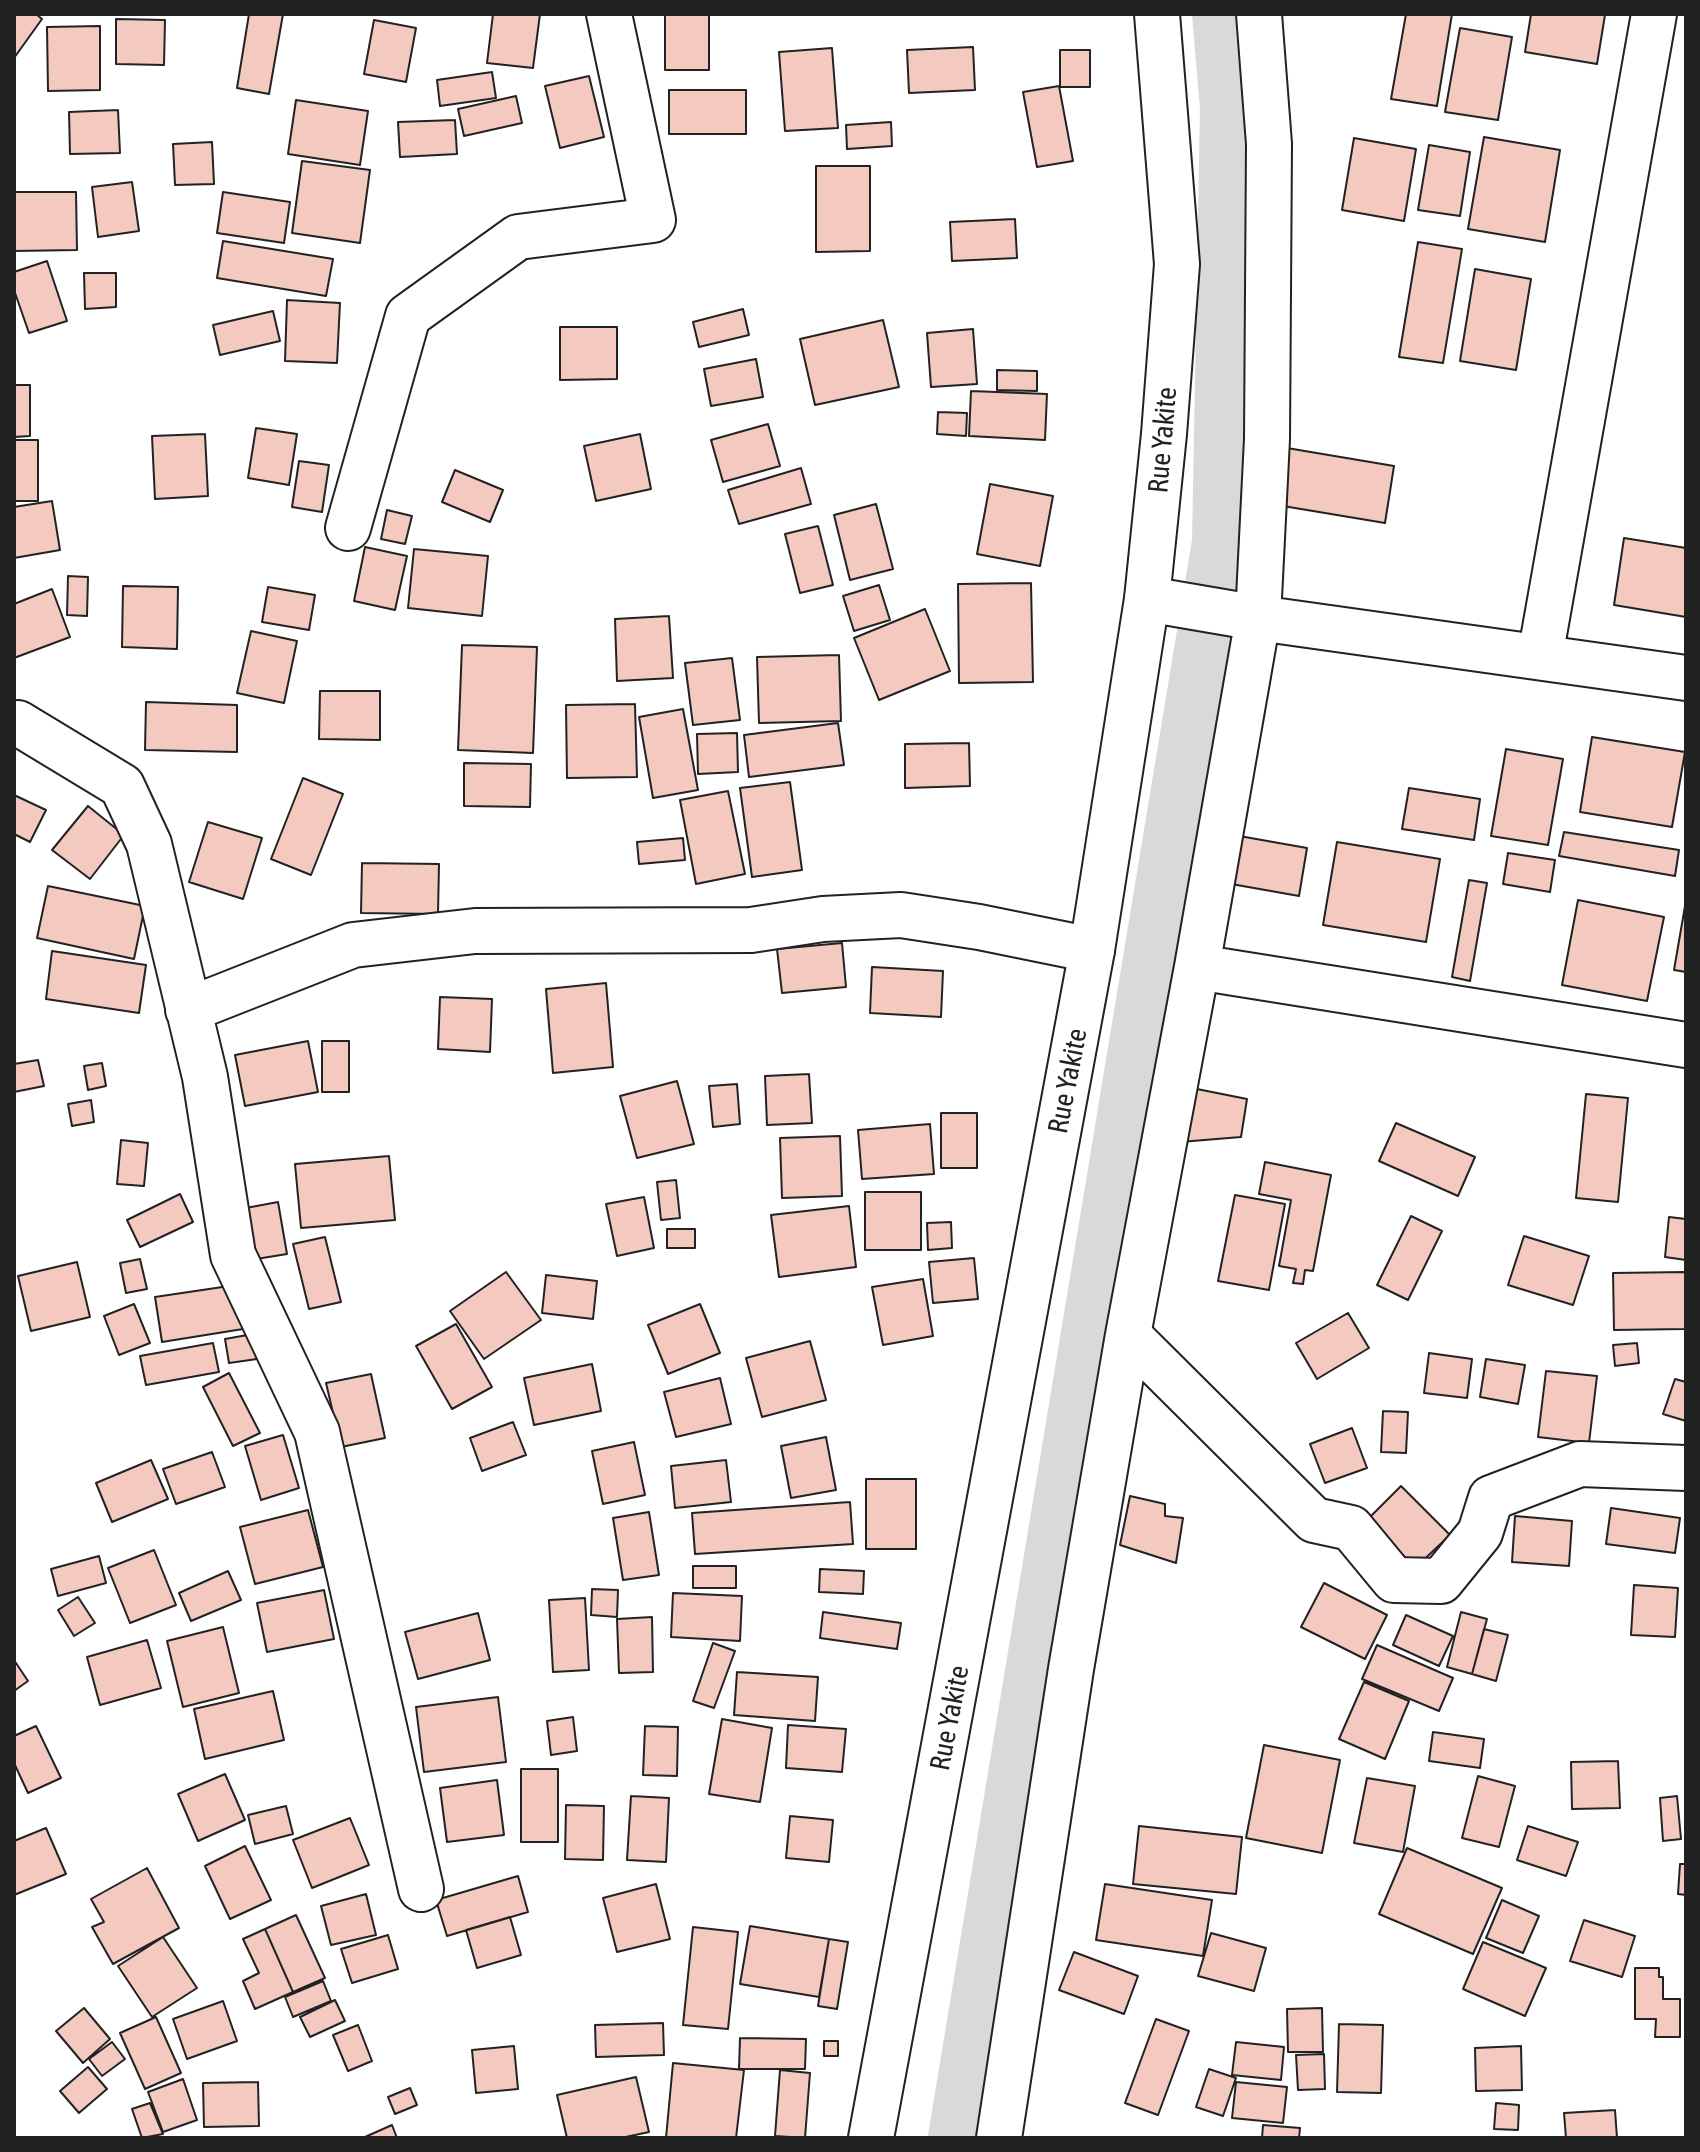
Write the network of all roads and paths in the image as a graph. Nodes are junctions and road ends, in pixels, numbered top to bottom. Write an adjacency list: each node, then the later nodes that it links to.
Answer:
1 (609, 14): 5 (street)
2 (1157, 14): 6 (street, Rue Yakite)
3 (1259, 14): 7 (street)
4 (1654, 14): 8 (street)
5 (348, 528)
6 (1147, 599): 7 (street); 11 (street, Rue Yakite)
7 (1246, 616): 8 (street); 12 (street)
8 (1540, 657): 9 (street)
9 (1686, 678)
10 (14, 724): 13 (street)
11 (1092, 950): 13 (street); 18 (street, Rue Yakite)
12 (1197, 967): 14 (street); 15 (street)
13 (188, 1010): 17 (street)
14 (1686, 1045)
15 (1128, 1335): 16 (street); 19 (street)
16 (1686, 1468)
17 (421, 1889)
18 (871, 2138)
19 (999, 2138)

